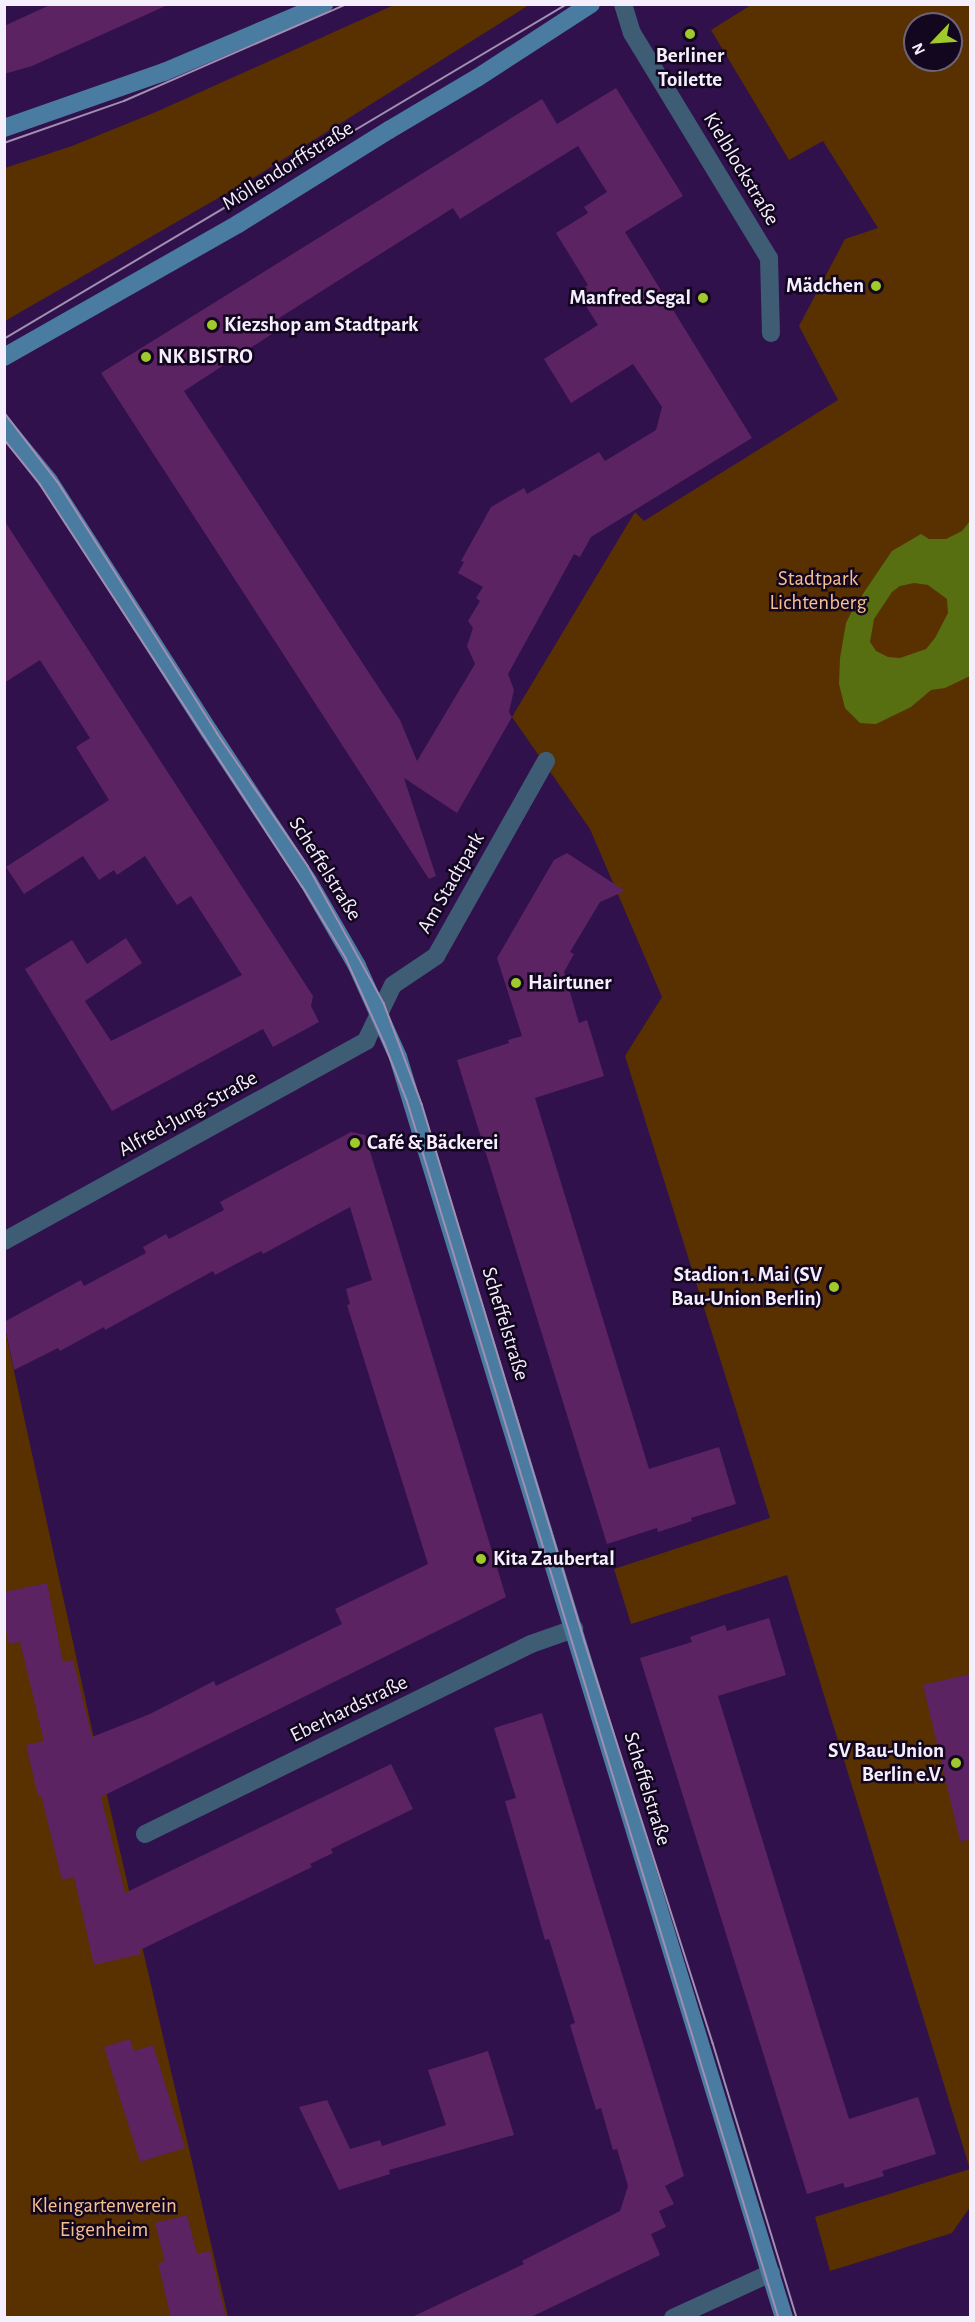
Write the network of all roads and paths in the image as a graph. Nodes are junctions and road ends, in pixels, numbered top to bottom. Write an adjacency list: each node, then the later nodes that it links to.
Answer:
1 (324, 4): 4 (street)
2 (591, 4): 6 (street, Möllendorffstraße)
3 (623, 4): 5 (street, Kielblockstraße)
4 (4, 128)
5 (771, 333)
6 (4, 357)
7 (4, 426): 9 (street, Scheffelstraße)
8 (546, 761): 9 (street, Am Stadtpark)
9 (379, 1013): 10 (street, Alfred-Jung-Straße); 11 (street, Scheffelstraße)
10 (4, 1241)
11 (574, 1629): 12 (street, Eberhardstraße); 13 (street, Scheffelstraße)
12 (145, 1834)
13 (771, 2273): 14 (street); 15 (street, Scheffelstraße)
14 (673, 2318)
15 (784, 2318)

